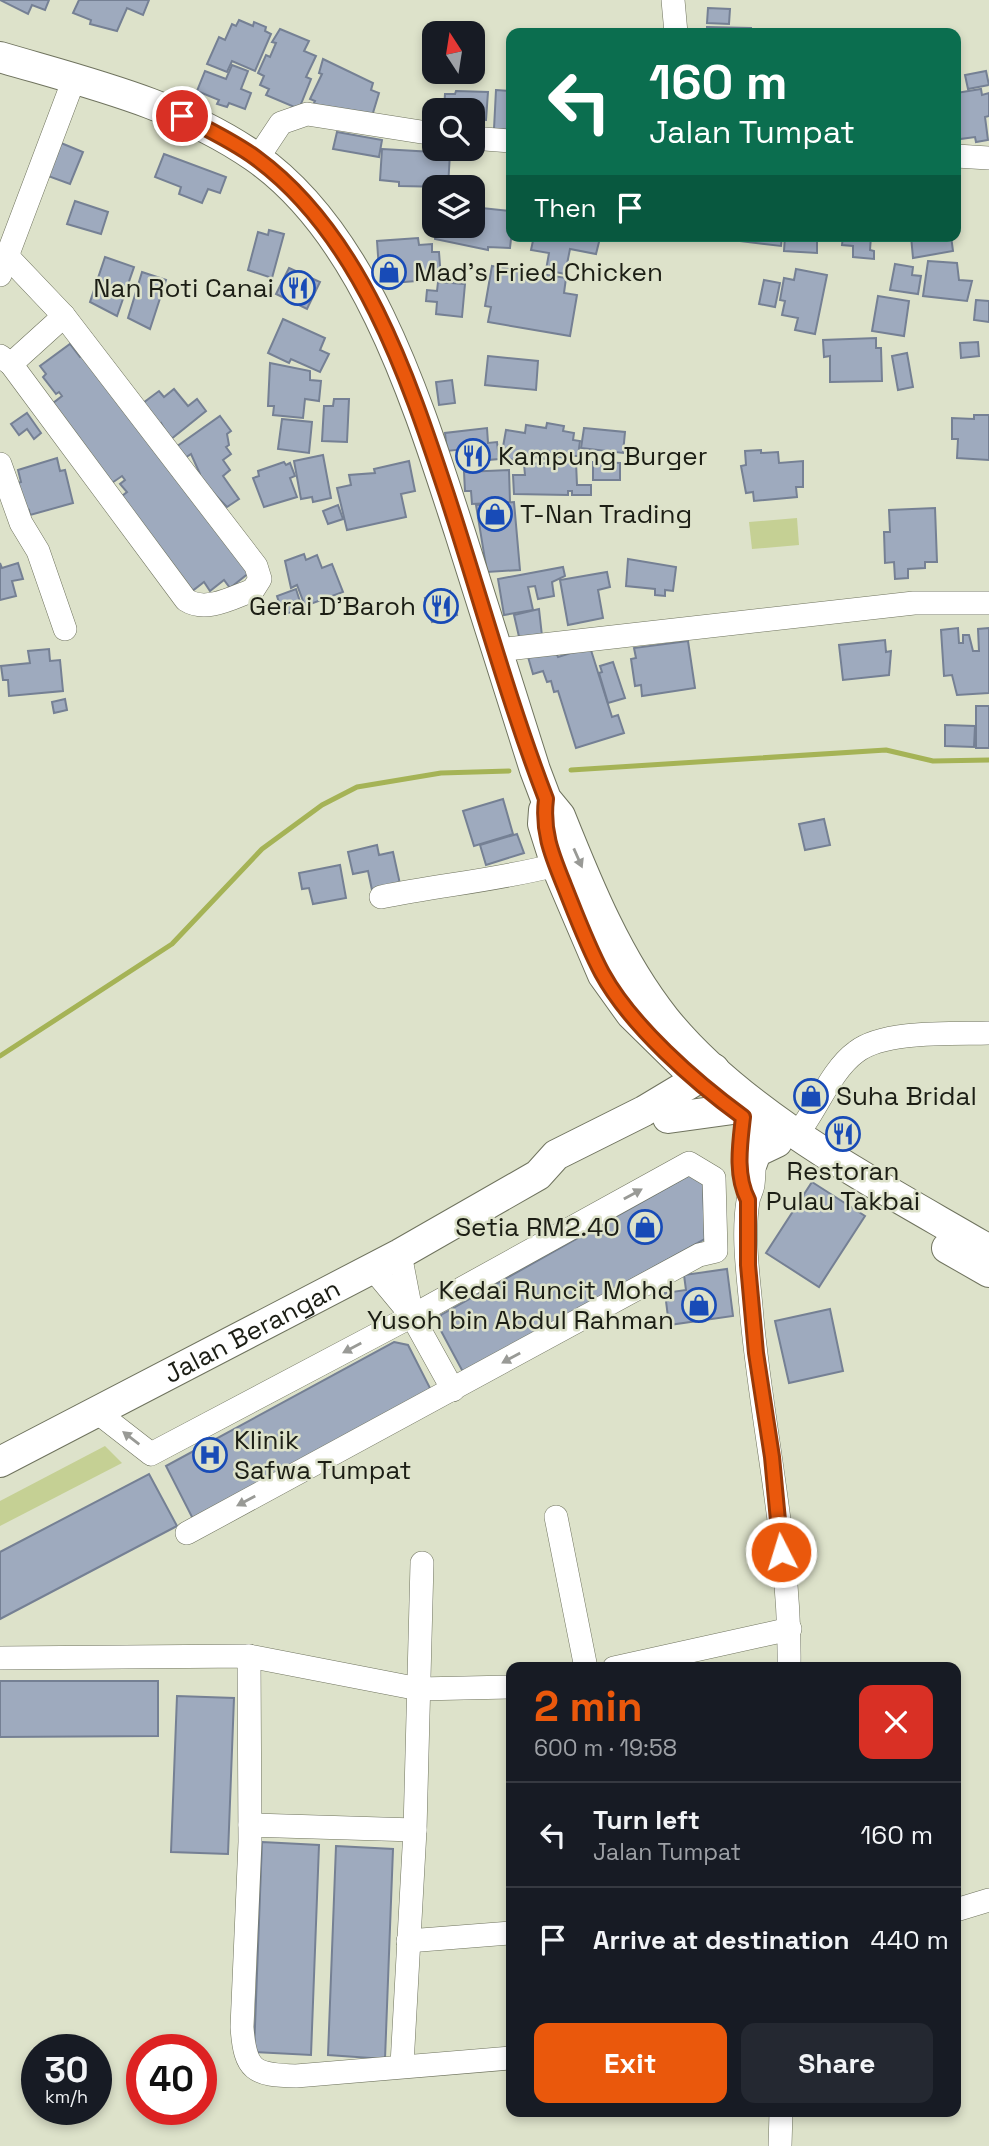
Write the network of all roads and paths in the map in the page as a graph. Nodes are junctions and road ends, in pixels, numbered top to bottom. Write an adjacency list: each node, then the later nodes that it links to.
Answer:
1 (673, 0): 2 (street)
2 (676, 28)
3 (0, 57): 4 (main road)
4 (74, 79): 10 (main road); 11 (street)
5 (422, 132): 10 (street)
6 (485, 139): 7 (street)
7 (506, 141)
8 (961, 156): 9 (street)
9 (989, 158)
10 (257, 159): 17 (main road)
11 (3, 265): 12 (street)
12 (64, 316): 13 (street); 13 (street)
13 (6, 360)
14 (0, 464): 16 (street)
15 (989, 603): 17 (street)
16 (65, 629)
17 (498, 650): 18 (main road)
18 (546, 799): 19 (main road); 21 (main road, one-way to 21)
19 (556, 865): 20 (street); 21 (main road)
20 (381, 897)
21 (662, 1031): 23 (main road); 24 (main road); 26 (main road)
22 (989, 1033): 26 (street)
23 (712, 1080): 24 (main road, Jalan Berangan); 25 (main road)
24 (656, 1114): 25 (main road); 32 (main road, Jalan Berangan)
25 (753, 1117): 27 (main road); 28 (main road); 29 (street); 35 (main road)
26 (805, 1123): 28 (main road)
27 (752, 1163): 29 (street)
28 (866, 1177): 30 (main road)
29 (748, 1200): 33 (street)
30 (989, 1250)
31 (716, 1251): 33 (street); 36 (street, one-way to 31); 37 (street, one-way to 37)
32 (400, 1255): 34 (main road, Jalan Berangan); 36 (street)
33 (748, 1265): 43 (street)
34 (373, 1269): 36 (street); 38 (main road, Jalan Berangan)
35 (989, 1272)
36 (412, 1316): 37 (street); 38 (street, one-way to 38)
37 (453, 1390): 41 (street, one-way to 41)
38 (97, 1412): 39 (main road, Jalan Berangan)
39 (0, 1462)
40 (556, 1517): 46 (street)
41 (187, 1533)
42 (422, 1563): 50 (street)
43 (790, 1629): 47 (street); 48 (street)
44 (249, 1656): 45 (street); 50 (street); 51 (street)
45 (0, 1658)
46 (585, 1662)
47 (640, 1662)
48 (789, 1662)
49 (506, 1687): 50 (street)
50 (419, 1689): 52 (street)
51 (250, 1825): 52 (street); 58 (street)
52 (415, 1830): 56 (street)
53 (989, 1900): 54 (street)
54 (961, 1908)
55 (506, 1933): 56 (street)
56 (408, 1941): 58 (street)
57 (506, 2058): 58 (street)
58 (402, 2065)
59 (781, 2117): 60 (street)
60 (780, 2146)

